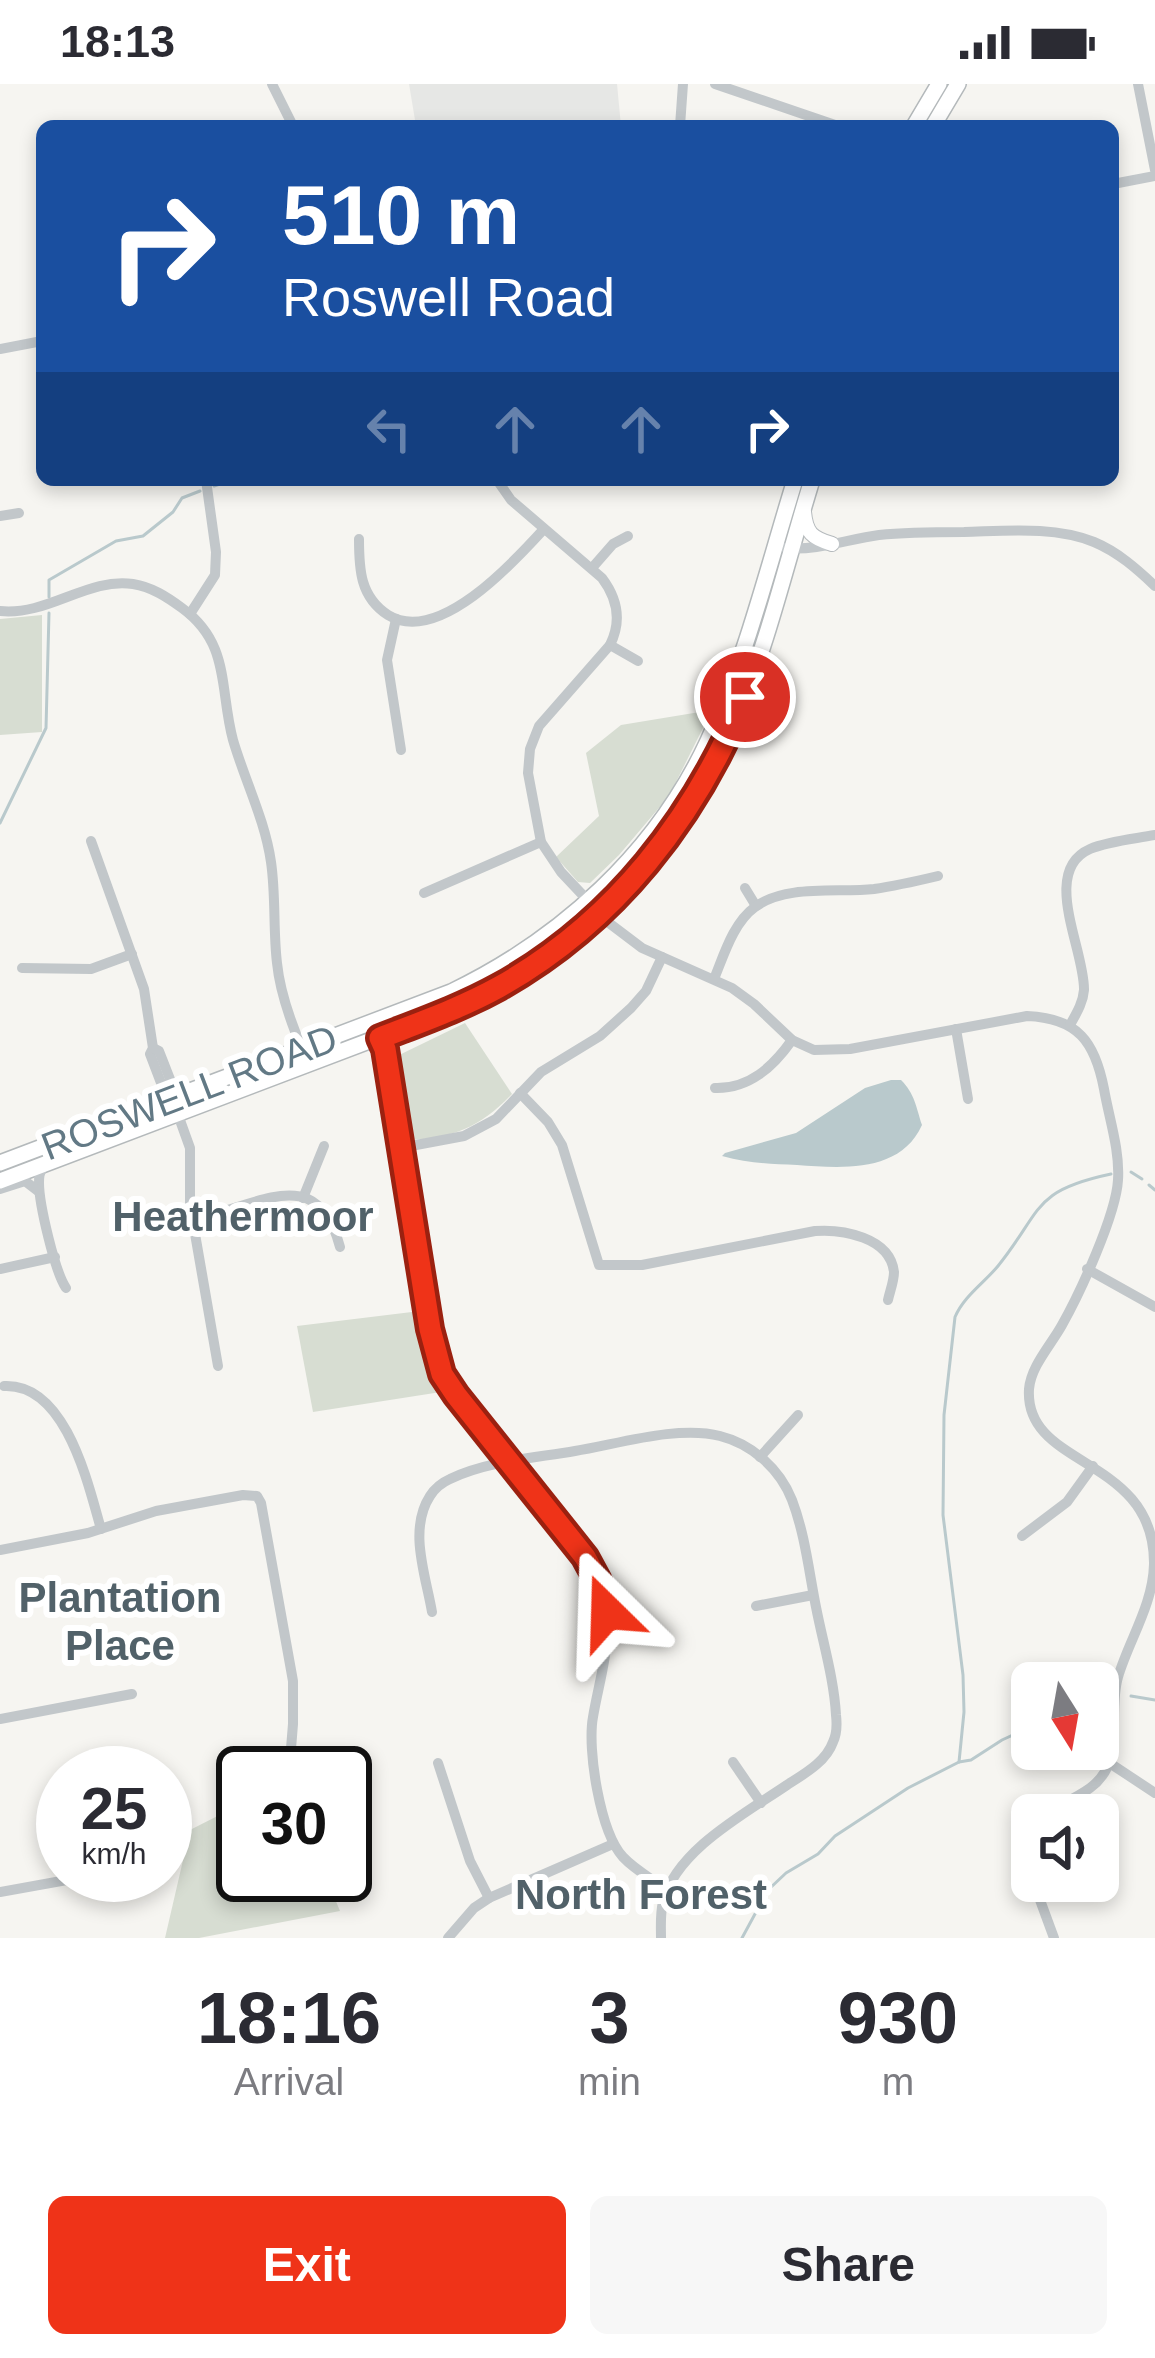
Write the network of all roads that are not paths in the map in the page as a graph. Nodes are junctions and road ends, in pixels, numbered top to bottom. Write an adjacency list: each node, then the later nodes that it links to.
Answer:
1 (272, 84): 9 (street)
2 (683, 84): 10 (street)
3 (715, 84): 7 (street)
4 (939, 84): 13 (highway)
5 (958, 84): 14 (highway)
6 (1138, 84): 15 (street)
7 (756, 90): 8 (street)
8 (797, 111): 11 (street); 12 (street)
9 (290, 120)
10 (680, 120)
11 (795, 120)
12 (822, 120)
13 (918, 120)
14 (937, 120)
15 (1155, 173): 16 (street)
16 (1119, 182)
17 (36, 342): 18 (street)
18 (0, 349)
19 (207, 486): 34 (street)
20 (502, 486): 26 (street)
21 (794, 486): 30 (highway, ROSWELL ROAD)
22 (810, 486): 23 (highway, ROSWELL ROAD)
23 (803, 508): 29 (main road); 30 (highway, ROSWELL ROAD)
24 (20, 513): 25 (street)
25 (0, 516)
26 (544, 529): 31 (street); 35 (street)
27 (628, 536): 31 (street)
28 (359, 539): 35 (street)
29 (832, 544): 30 (street); 32 (street)
30 (782, 547): 46 (highway, ROSWELL ROAD)
31 (592, 568): 36 (street)
32 (1155, 586)
33 (0, 611): 34 (street)
34 (190, 614): 55 (street)
35 (396, 619): 38 (street)
36 (610, 644): 37 (street); 41 (street)
37 (638, 661)
38 (401, 750)
39 (1155, 835): 51 (street)
40 (91, 841): 47 (street)
41 (541, 842): 44 (street); 46 (street)
42 (938, 876): 45 (street)
43 (745, 888): 45 (street)
44 (424, 892)
45 (756, 906): 50 (street)
46 (594, 907): 48 (street); 53 (highway, ROSWELL ROAD)
47 (131, 955): 49 (street); 59 (street)
48 (662, 957): 50 (street); 57 (street)
49 (22, 968)
50 (714, 979): 54 (street)
51 (1070, 1025): 52 (street); 71 (street)
52 (956, 1028): 54 (street); 58 (street)
53 (377, 1030): 55 (highway, ROSWELL ROAD); 61 (street)
54 (791, 1040): 56 (street)
55 (305, 1057): 59 (highway, ROSWELL ROAD)
56 (715, 1088)
57 (520, 1094): 61 (street); 73 (street)
58 (968, 1099)
59 (176, 1106): 62 (highway, ROSWELL ROAD); 63 (highway, ROSWELL ROAD); 67 (street)
60 (324, 1146): 66 (street)
61 (400, 1148): 79 (street)
62 (0, 1163)
63 (44, 1164): 64 (highway, ROSWELL ROAD); 65 (street)
64 (0, 1185): 65 (street)
65 (40, 1193): 69 (street)
66 (303, 1198): 67 (street); 68 (street)
67 (192, 1218): 75 (street)
68 (340, 1247)
69 (55, 1257): 70 (street); 72 (street)
70 (0, 1269)
71 (1087, 1269): 74 (street); 80 (street)
72 (66, 1288)
73 (888, 1300)
74 (1155, 1306)
75 (218, 1366)
76 (4, 1386): 81 (street)
77 (798, 1415): 78 (street)
78 (760, 1457): 79 (street); 84 (street)
79 (512, 1462): 87 (street); 99 (street)
80 (1093, 1466): 82 (street); 85 (street)
81 (101, 1529): 83 (street); 91 (street)
82 (1022, 1536)
83 (0, 1550)
84 (813, 1594): 86 (street); 98 (street)
85 (1151, 1605): 88 (street)
86 (756, 1606)
87 (432, 1612)
88 (1119, 1679)
89 (132, 1694): 90 (street)
90 (0, 1719)
91 (291, 1746)
92 (733, 1762): 98 (street)
93 (438, 1763): 103 (street)
94 (1119, 1769): 96 (street)
95 (1106, 1770): 97 (street)
96 (1155, 1792)
97 (1079, 1794)
98 (761, 1803): 101 (street)
99 (614, 1844): 101 (street); 103 (street)
100 (36, 1886): 102 (street)
101 (667, 1889): 106 (street)
102 (0, 1892)
103 (489, 1898): 105 (street)
104 (1040, 1902): 107 (street)
105 (448, 1938)
106 (661, 1938)
107 (1054, 1938)

